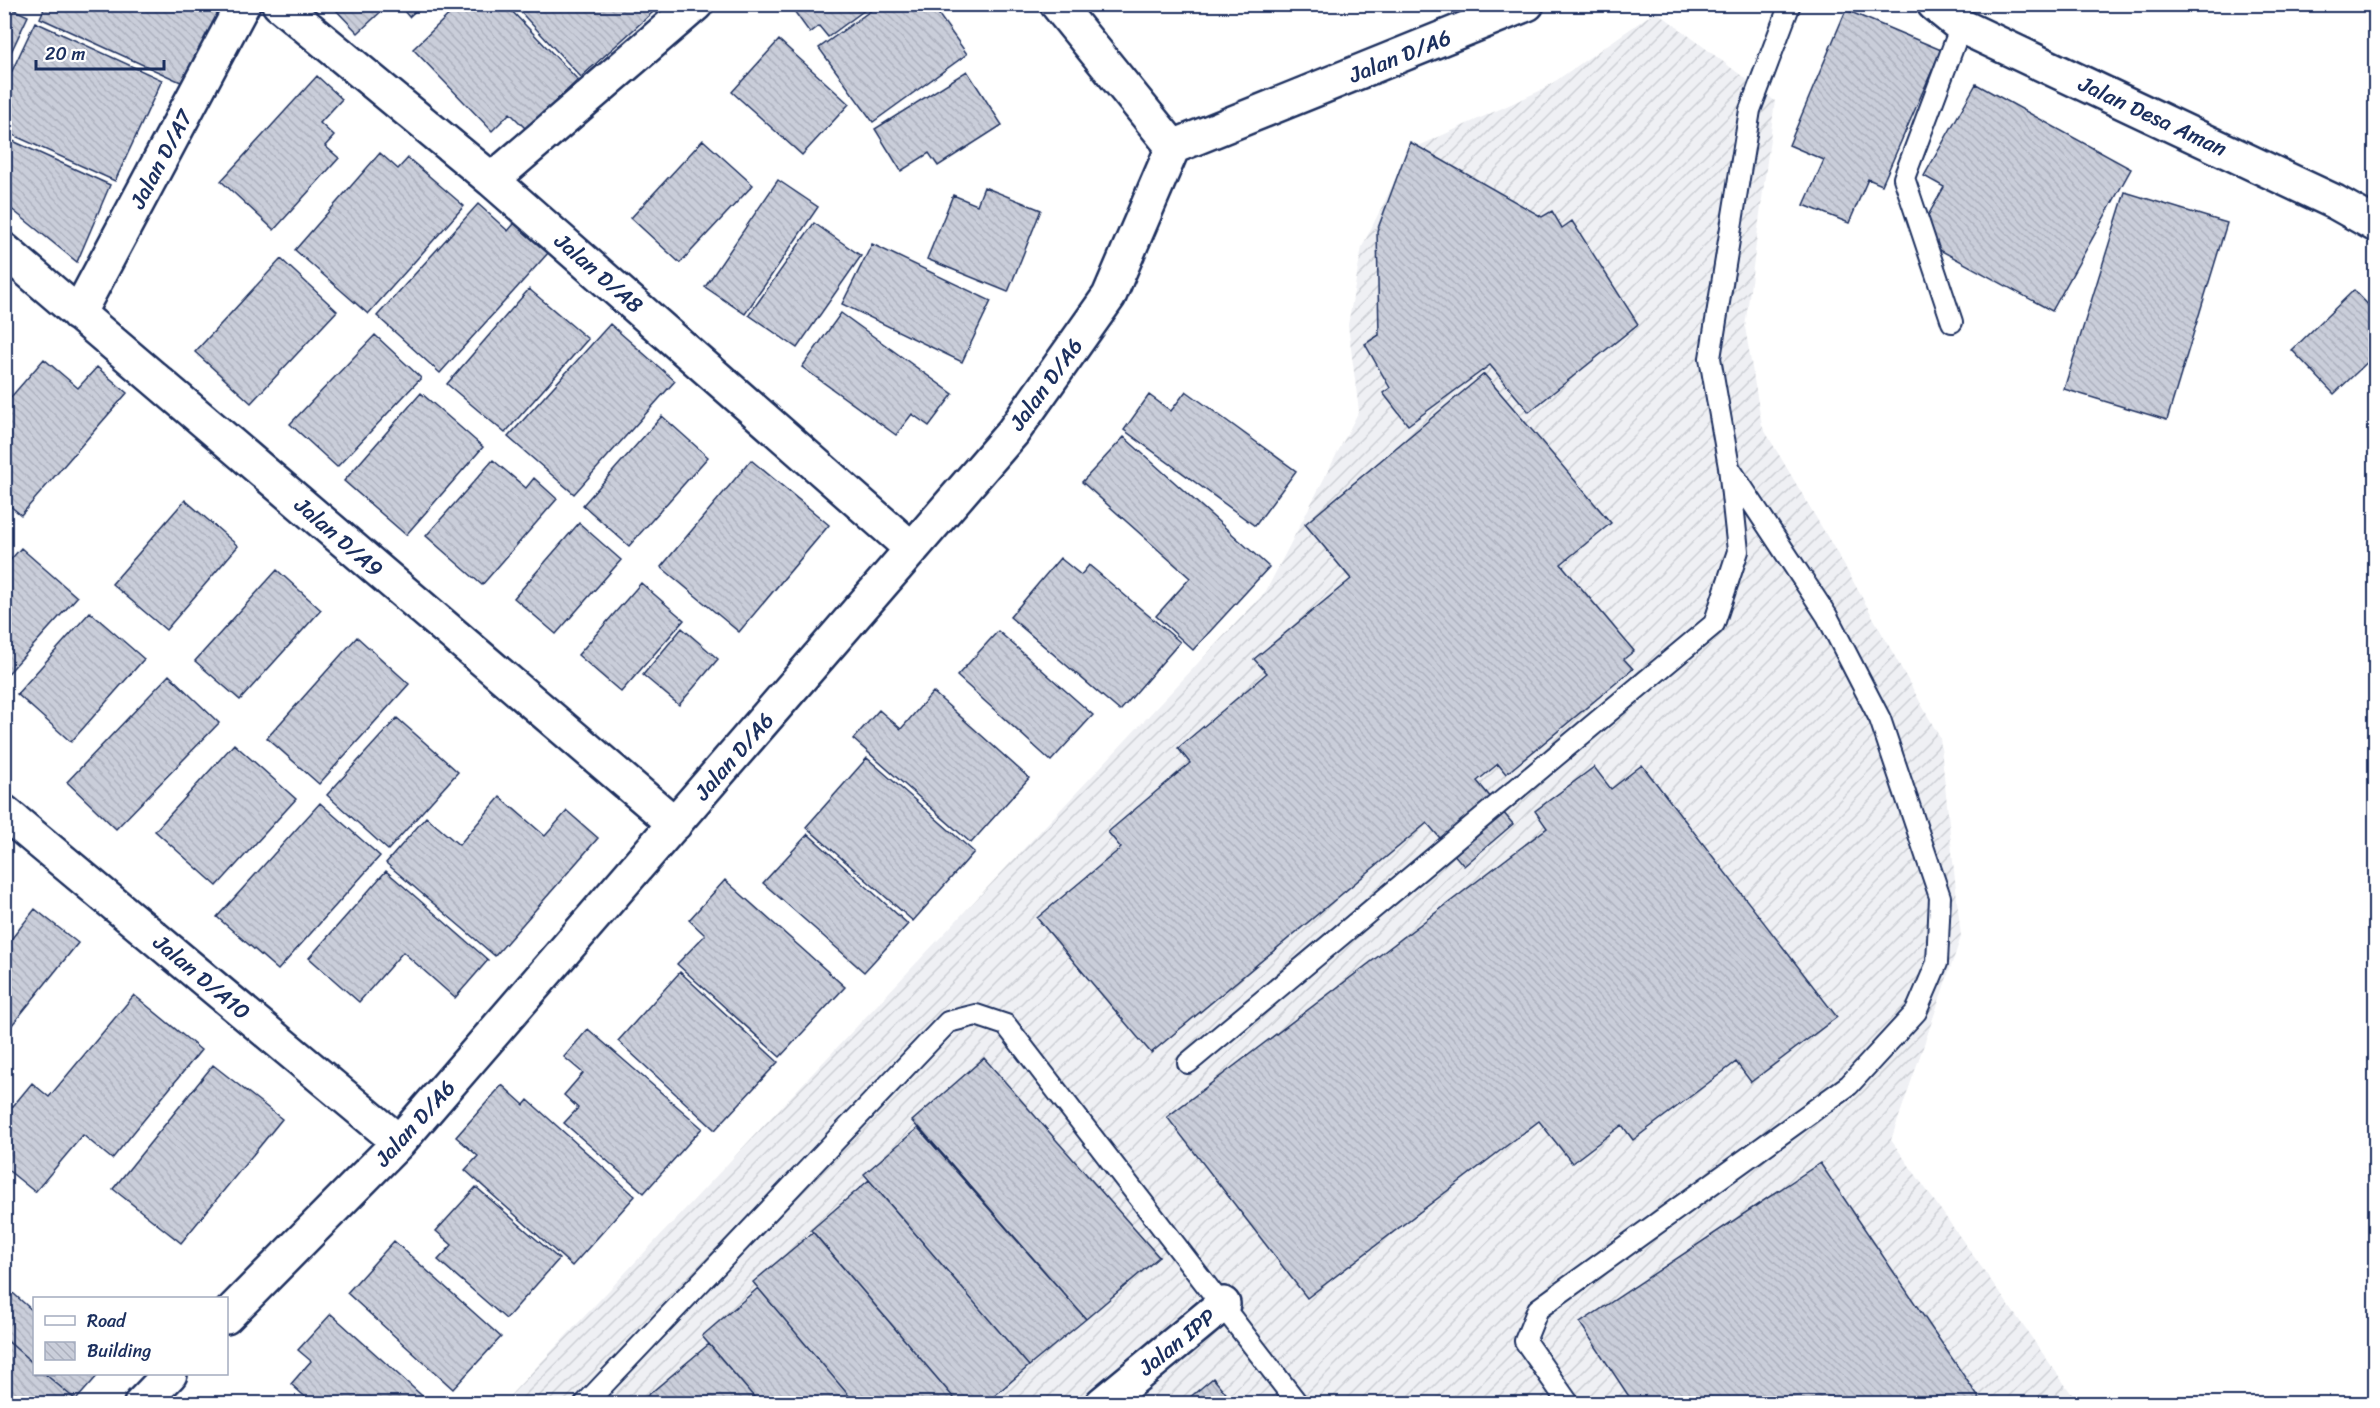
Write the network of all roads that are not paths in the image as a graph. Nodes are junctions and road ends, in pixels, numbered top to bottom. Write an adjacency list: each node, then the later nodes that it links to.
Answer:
1 (243, 4): 13 (street, Jalan D/A7)
2 (279, 4): 10 (street, Jalan D/A8)
3 (696, 4): 10 (street)
4 (1057, 4): 9 (street)
5 (1527, 4): 9 (street, Jalan D/A6)
6 (1790, 4): 15 (lane)
7 (1934, 4): 8 (street, Jalan Desa Aman)
8 (1961, 26): 11 (street, Jalan Desa Aman); 14 (lane)
9 (1173, 147): 16 (street, Jalan D/A6)
10 (492, 180): 16 (street, Jalan D/A8)
11 (2376, 225)
12 (4, 250): 13 (street, Jalan D/A9)
13 (78, 314): 18 (street, Jalan D/A9)
14 (1952, 322)
15 (1729, 467): 19 (lane); 28 (lane)
16 (912, 549): 18 (street, Jalan D/A6)
17 (4, 812): 20 (street, Jalan D/A10)
18 (675, 824): 20 (street, Jalan D/A6)
19 (1188, 1063)
20 (399, 1142): 22 (street, Jalan D/A6)
21 (1223, 1304): 25 (lane); 26 (street, Jalan IPP); 27 (lane)
22 (228, 1315)
23 (169, 1375): 24 (street)
24 (141, 1404)
25 (585, 1404)
26 (1102, 1404)
27 (1298, 1404)
28 (1569, 1404)

